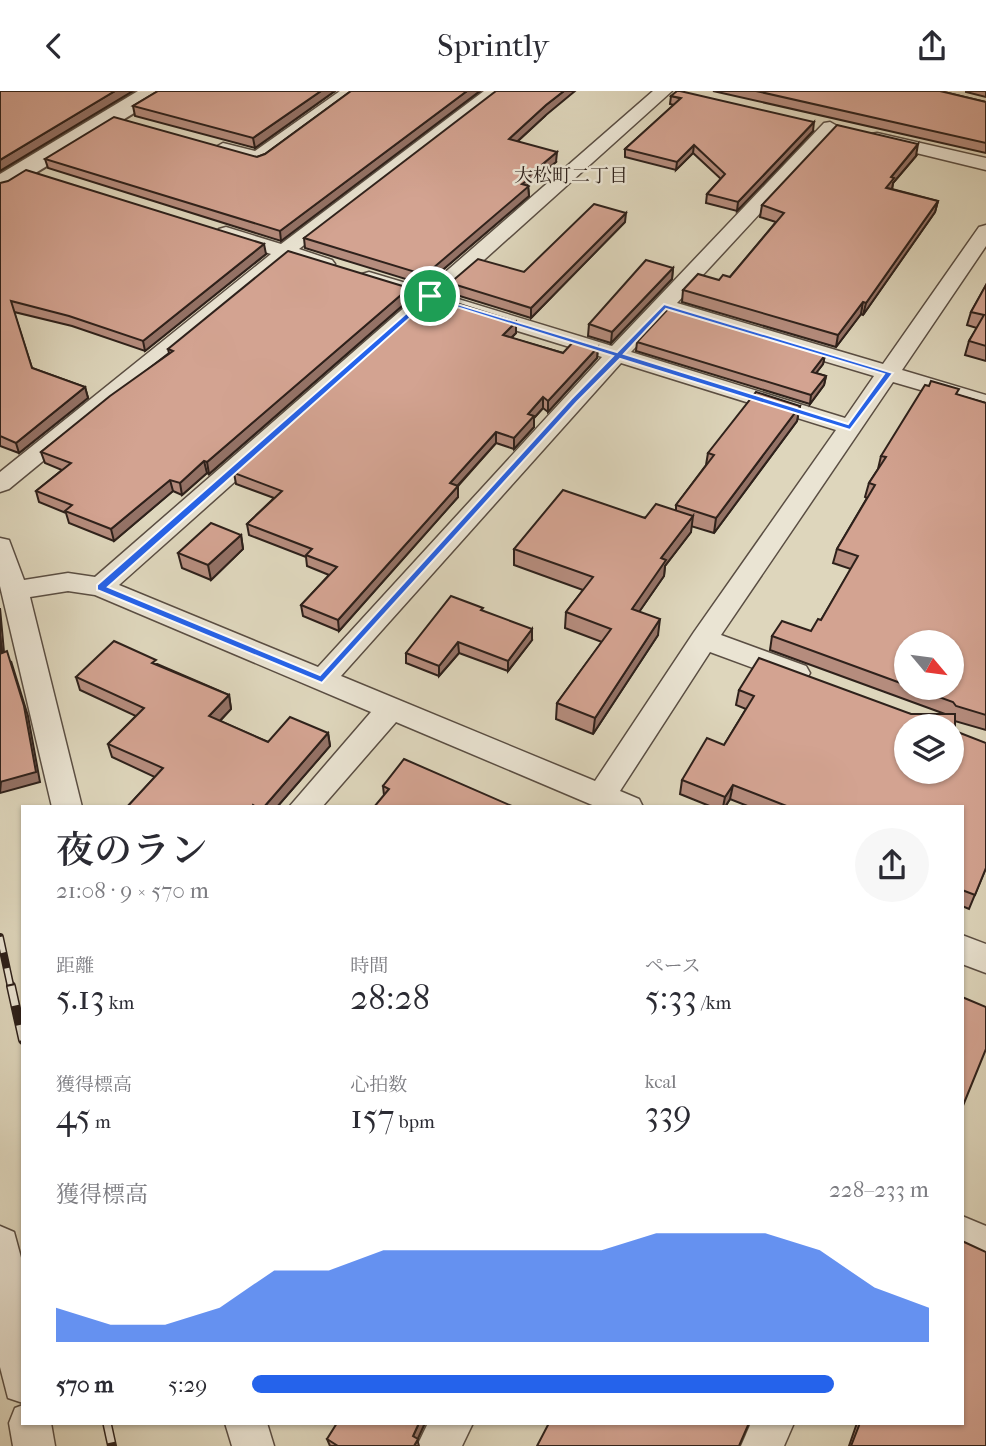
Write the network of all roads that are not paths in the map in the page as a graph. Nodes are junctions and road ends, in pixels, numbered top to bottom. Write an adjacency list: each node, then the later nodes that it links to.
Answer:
1 (154, 91): 5 (street)
2 (351, 91): 9 (street)
3 (495, 91): 16 (street)
4 (663, 91): 17 (street)
5 (111, 117): 7 (street); 11 (street)
6 (805, 121): 8 (street)
7 (138, 124)
8 (843, 130): 10 (street); 18 (street)
9 (204, 143)
10 (986, 165)
11 (24, 170): 12 (street); 13 (street)
12 (50, 178)
13 (0, 184)
14 (206, 227): 16 (street)
15 (986, 231): 20 (street)
16 (285, 251): 17 (street); 23 (street)
17 (430, 296): 19 (street); 25 (street)
18 (664, 306): 19 (street); 20 (street)
19 (618, 355): 22 (street); 28 (street)
20 (889, 373): 21 (street); 22 (street)
21 (986, 402)
22 (850, 427): 27 (street)
23 (0, 484)
24 (0, 546): 26 (street)
25 (100, 587): 26 (street); 28 (street)
26 (15, 590): 32 (street)
27 (704, 639): 29 (street); 31 (street)
28 (322, 680): 30 (street)
29 (820, 683)
30 (391, 708): 31 (street); 33 (street)
31 (585, 797): 34 (street)
32 (66, 805)
33 (306, 805)
34 (619, 805)
35 (964, 950): 36 (street)
36 (986, 959)
37 (964, 1235): 39 (street)
38 (0, 1245): 40 (street)
39 (986, 1245)
40 (21, 1371)
41 (30, 1425): 45 (street)
42 (247, 1425): 46 (street)
43 (451, 1425): 47 (street)
44 (772, 1425): 48 (street)
45 (34, 1446)
46 (253, 1446)
47 (438, 1446)
48 (762, 1446)

